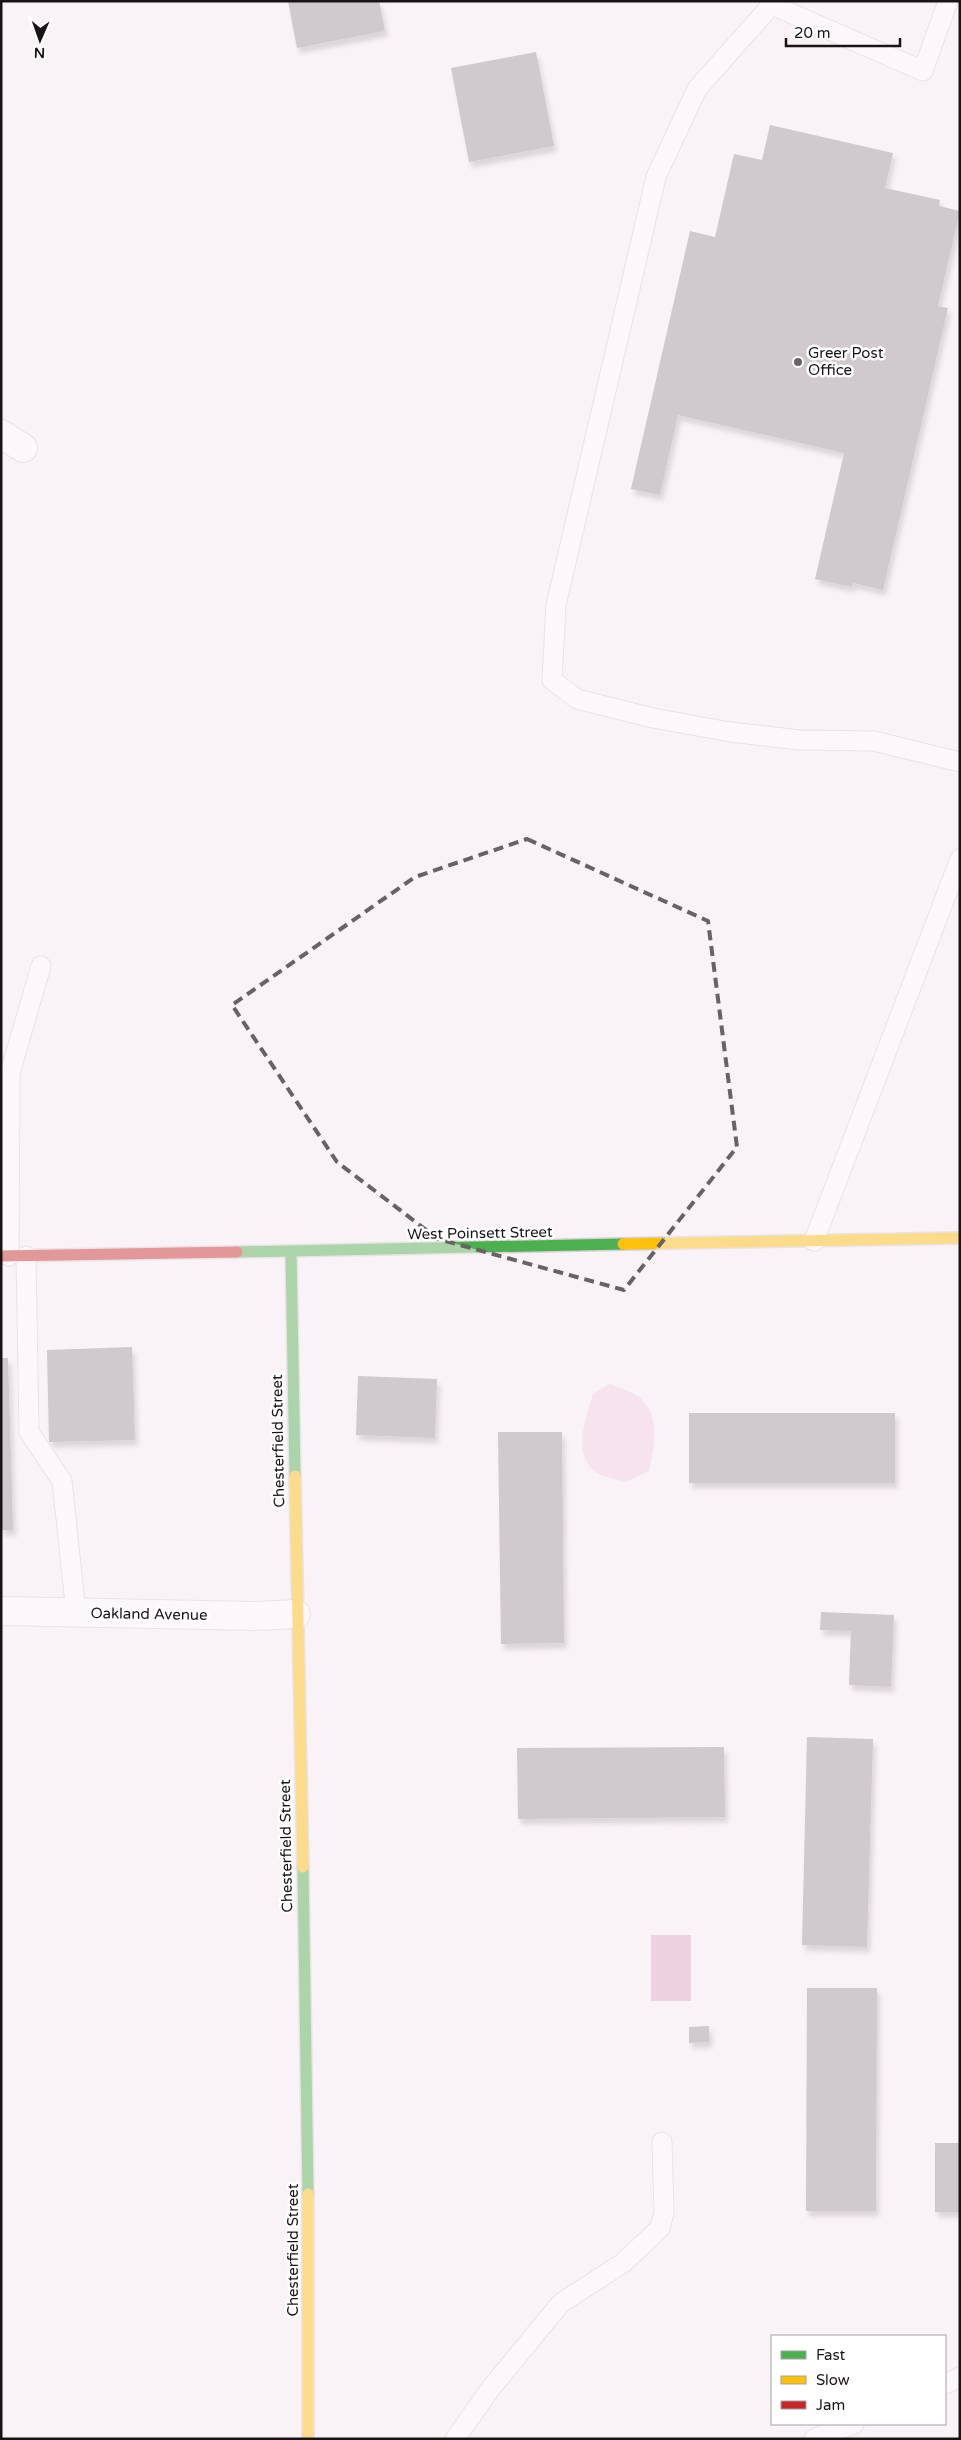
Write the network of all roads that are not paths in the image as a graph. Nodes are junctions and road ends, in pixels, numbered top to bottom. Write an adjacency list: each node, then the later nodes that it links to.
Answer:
1 (948, 1): 2 (lane)
2 (774, 3): 3 (lane)
3 (960, 762)
4 (960, 859): 7 (lane)
5 (41, 966): 9 (lane)
6 (960, 1238): 7 (street, West Poinsett Street)
7 (814, 1241): 8 (street, West Poinsett Street)
8 (291, 1252): 9 (street, West Poinsett Street); 12 (street, Chesterfield Street)
9 (12, 1256): 11 (lane)
10 (1, 1611): 11 (street, Oakland Avenue)
11 (76, 1612): 12 (street, Oakland Avenue)
12 (296, 1614): 17 (street, Chesterfield Street)
13 (662, 2142): 18 (lane)
14 (960, 2377): 15 (lane)
15 (946, 2384)
16 (851, 2425): 19 (lane)
17 (308, 2439)
18 (455, 2439)
19 (814, 2439)

